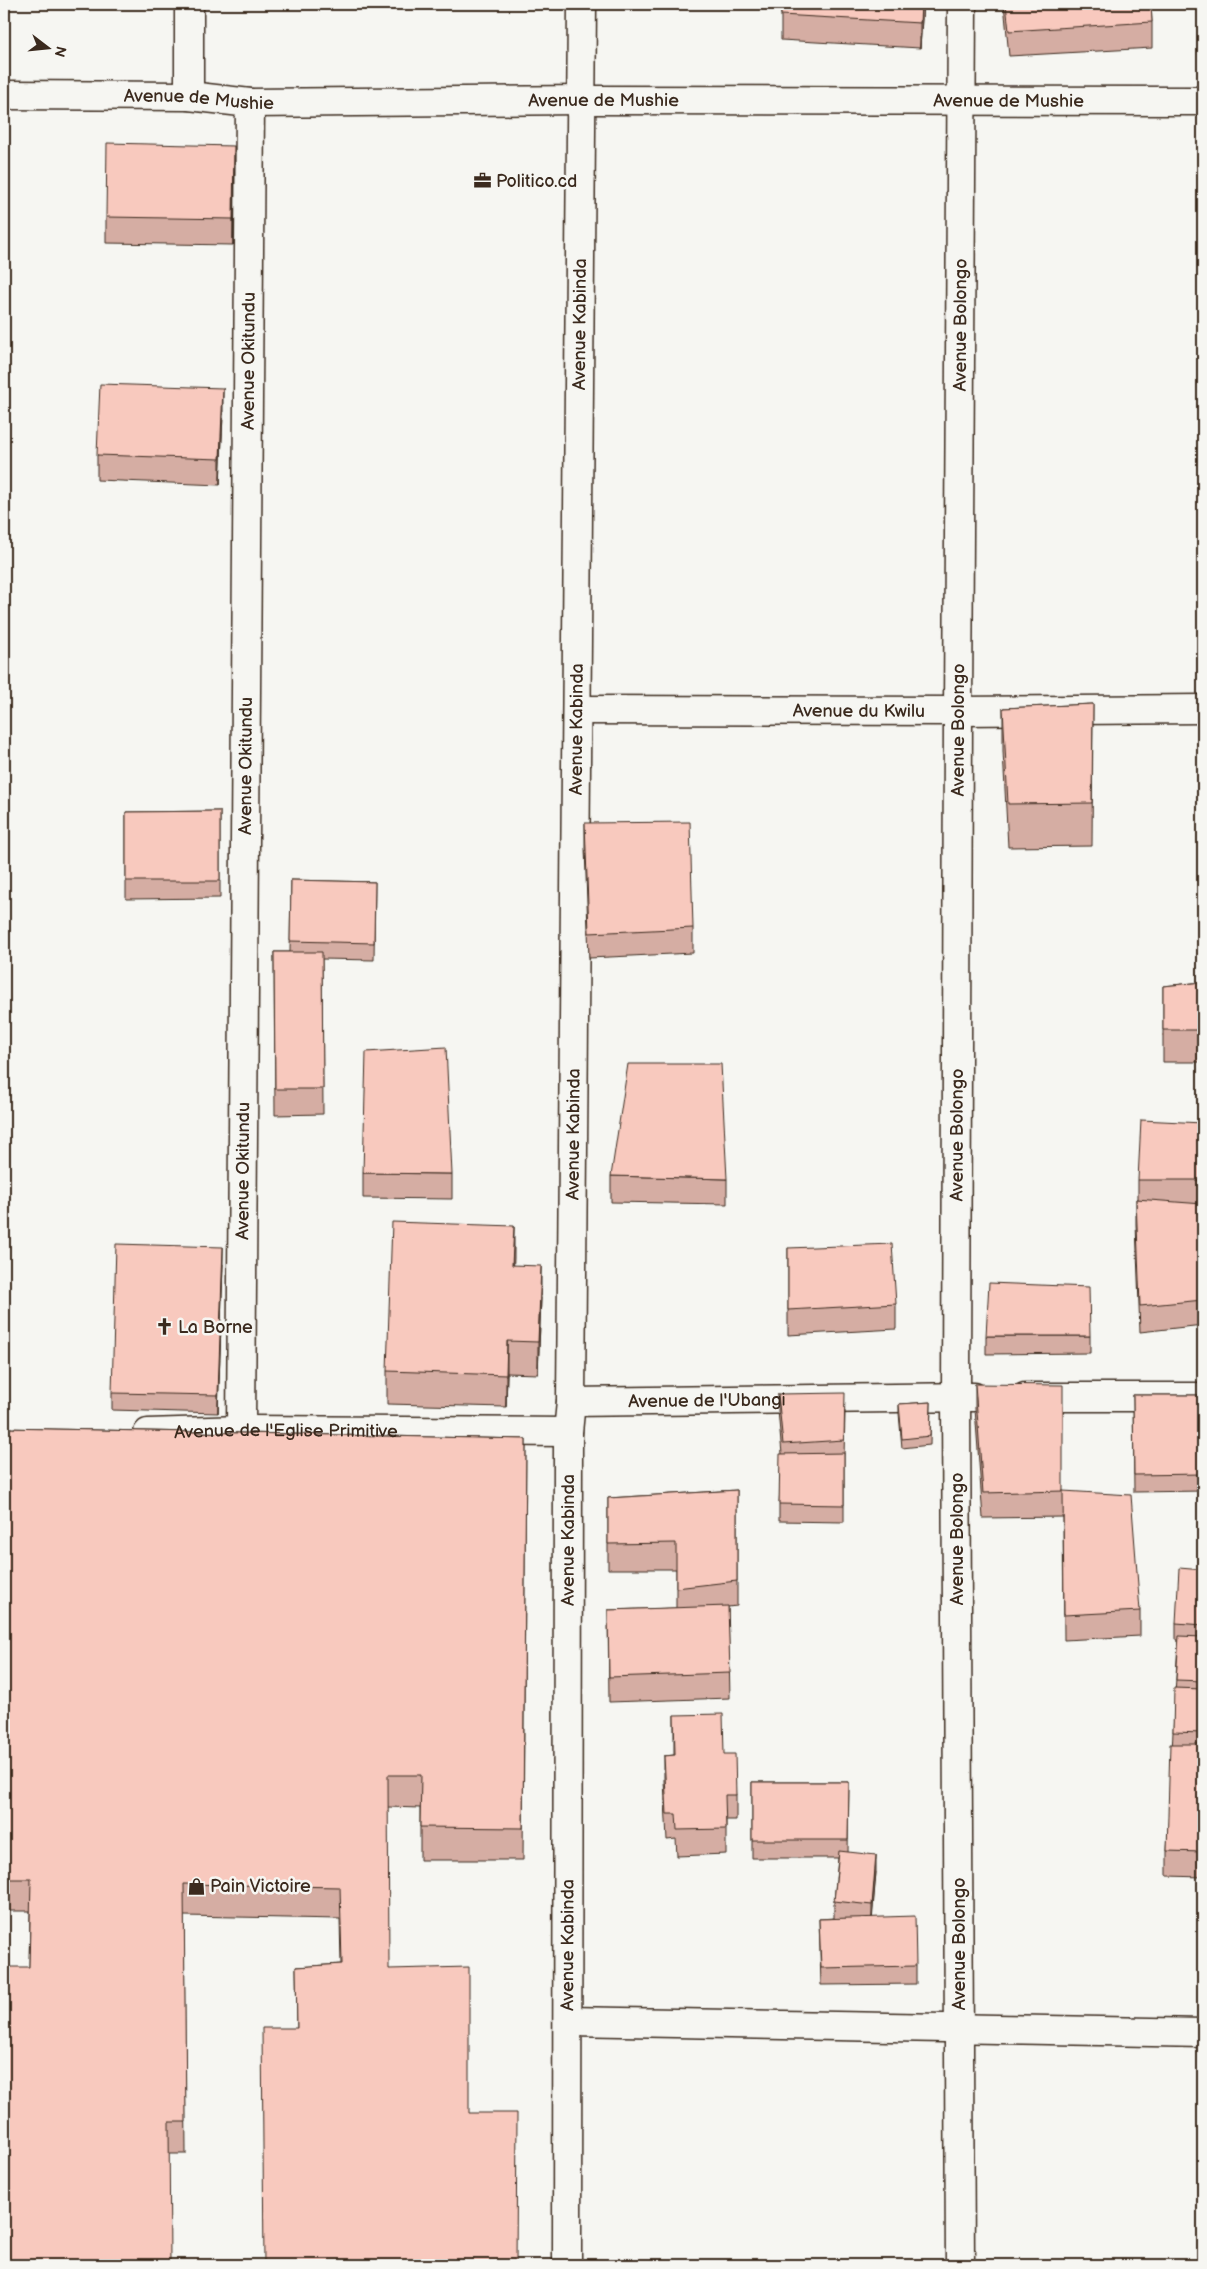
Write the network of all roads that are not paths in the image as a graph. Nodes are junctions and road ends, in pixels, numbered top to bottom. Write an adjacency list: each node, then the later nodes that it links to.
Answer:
1 (189, 4): 5 (street)
2 (582, 4): 6 (street, Avenue Kabinda)
3 (962, 4): 7 (street, Avenue Bolongo)
4 (4, 95): 5 (street, Avenue de Mushie)
5 (189, 96): 9 (street, Avenue de Mushie)
6 (582, 100): 7 (street, Avenue de Mushie); 9 (street, Avenue de Mushie); 11 (street, Avenue Kabinda)
7 (963, 100): 8 (street, Avenue de Mushie); 12 (street, Avenue Bolongo)
8 (1203, 101)
9 (250, 103): 16 (street, Avenue Okitundu)
10 (1203, 709): 12 (street, Avenue du Kwilu)
11 (577, 710): 12 (street, Avenue du Kwilu); 15 (street, Avenue Kabinda)
12 (958, 711): 14 (street, Avenue Bolongo)
13 (1203, 1397): 14 (street, Avenue de l'Ubangi)
14 (956, 1398): 15 (street, Avenue de l'Ubangi); 20 (street, Avenue Bolongo)
15 (571, 1402): 17 (street, Avenue Kabinda)
16 (241, 1430): 17 (street, Avenue de l'Eglise Primitive); 18 (street, Avenue de l'Eglise Primitive)
17 (568, 1432): 19 (street, Avenue Kabinda)
18 (122, 1433)
19 (568, 2020): 20 (street); 22 (street, Avenue Kabinda)
20 (960, 2029): 21 (street); 23 (street, Avenue Bolongo)
21 (1203, 2033)
22 (567, 2265)
23 (960, 2265)

